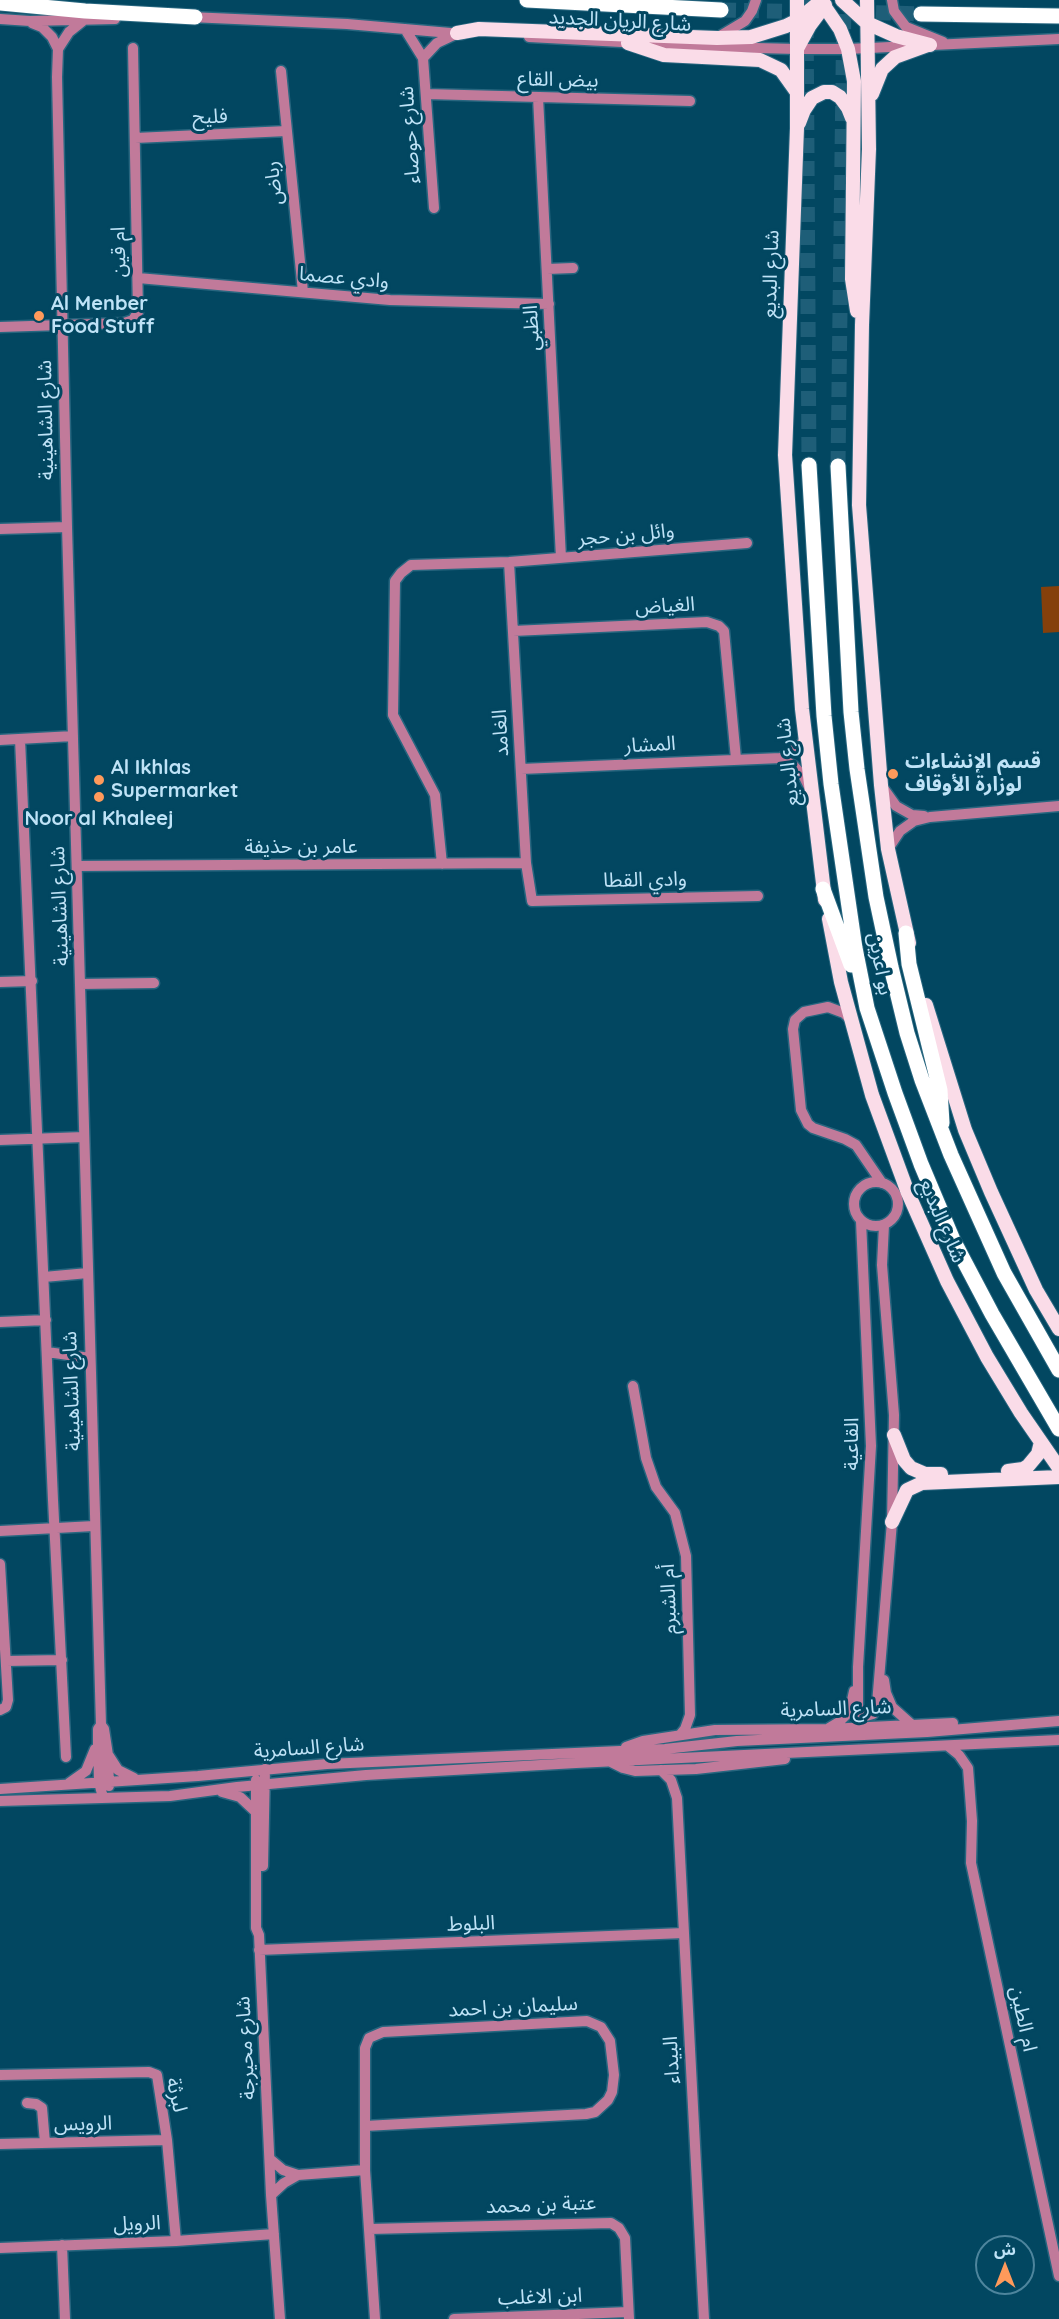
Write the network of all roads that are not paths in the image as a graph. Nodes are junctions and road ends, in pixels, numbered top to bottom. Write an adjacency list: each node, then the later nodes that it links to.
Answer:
1 (526, 0): 9 (highway, شارع الريان الجديد)
2 (756, 0): 20 (street)
3 (797, 0): 15 (main road, شارع البديع)
4 (842, 0): 17 (main road)
5 (867, 0): 17 (main road)
6 (892, 0): 23 (street)
7 (824, 1): 15 (main road); 28 (main road); 29 (main road)
8 (0, 3): 12 (highway)
9 (721, 10)
10 (921, 14): 11 (highway)
11 (1059, 16)
12 (195, 17): 14 (street, شارع الريان الجديد); 18 (street, شارع الريان الجديد)
13 (0, 18): 16 (street, شارع الريان الجديد)
14 (84, 20): 16 (street, شارع الريان الجديد); 27 (street)
15 (798, 20): 20 (main road); 28 (main road, شارع البديع)
16 (30, 21): 27 (street)
17 (867, 23): 24 (main road); 26 (main road)
18 (405, 29): 19 (street, شارع الريان الجديد); 30 (street, شارع حوصاء)
19 (457, 33): 20 (main road); 22 (street, شارع الريان الجديد); 30 (street, شارع حوصاء)
20 (717, 38)
21 (1059, 39): 23 (street, شارع الريان الجديد)
22 (628, 43): 28 (street, شارع الريان الجديد); 32 (main road)
23 (950, 44): 24 (street, شارع الريان الجديد)
24 (930, 45): 26 (street, شارع الريان الجديد); 36 (main road)
25 (133, 48): 40 (street, ام قين)
26 (868, 48): 29 (street, شارع الريان الجديد); 36 (main road)
27 (58, 49): 48 (street, شارع الشاهينية)
28 (797, 49): 29 (street, شارع الريان الجديد); 32 (main road, شارع البديع)
29 (848, 49): 37 (main road)
30 (423, 58): 33 (street, شارع حوصاء)
31 (281, 71): 39 (street, رباض)
32 (796, 92): 38 (main road, شارع البديع)
33 (426, 94): 34 (street, بيض القاع); 41 (street, شارع حوصاء)
34 (538, 97): 35 (street, بيض القاع); 43 (street, الظبي)
35 (690, 101)
36 (867, 107): 47 (main road)
37 (854, 123): 38 (main road); 47 (main road)
38 (797, 128): 61 (main road, شارع البديع)
39 (287, 131): 40 (street, فليح); 45 (street, رباض)
40 (135, 138): 44 (street, ام قين)
41 (434, 208)
42 (573, 268): 43 (street)
43 (547, 269): 46 (street, الظبي)
44 (138, 278): 45 (street, وادي عصما); 48 (street, ام قين)
45 (303, 292): 46 (street, وادي عصما)
46 (549, 304): 55 (street, الظبي)
47 (862, 325): 65 (main road)
48 (62, 326): 49 (street, ام قين); 52 (street, شارع الشاهينية)
49 (0, 327)
50 (809, 465): 83 (highway, بو اعرين)
51 (838, 466): 85 (highway, بو اعرين)
52 (67, 527): 53 (street); 58 (street, شارع الشاهينية)
53 (0, 529)
54 (747, 543): 55 (street, وائل بن حجر)
55 (561, 558): 56 (street, وائل بن حجر)
56 (509, 562): 57 (street, الغامد); 71 (street, وائل بن حجر)
57 (513, 631): 63 (street, الغياض); 64 (street, الغامد)
58 (73, 736): 59 (street); 72 (street, شارع الشاهينية)
59 (20, 739): 60 (street); 77 (street, شارع الشاهينية)
60 (0, 740)
61 (806, 740): 62 (street); 66 (main road, شارع البديع)
62 (781, 758): 63 (street, المشار); 66 (street)
63 (736, 759): 64 (street, المشار)
64 (521, 769): 70 (street, الغامد)
65 (881, 785): 68 (street); 69 (main road)
66 (810, 791): 73 (main road, شارع البديع)
67 (1059, 806): 68 (street)
68 (930, 817): 69 (street)
69 (888, 849): 76 (main road)
70 (526, 863): 71 (street, عامر بن حذيفة); 75 (street, الغامد)
71 (442, 864): 72 (street, عامر بن حذيفة)
72 (77, 866): 81 (street, شارع الشاهينية)
73 (823, 889): 79 (main road, شارع البديع); 83 (highway)
74 (759, 896): 75 (street, وادي القطا)
75 (532, 901)
76 (906, 933): 85 (highway); 98 (main road)
77 (32, 981): 78 (street); 87 (street, شارع الشاهينية)
78 (0, 982)
79 (841, 982): 82 (street); 84 (main road, شارع البديع)
80 (154, 983): 81 (street)
81 (80, 984): 86 (street, شارع الشاهينية)
82 (828, 1007): 84 (street); 89 (street)
83 (867, 1008): 103 (highway, بو اعرين)
84 (851, 1020): 105 (main road, شارع البديع)
85 (942, 1132): 101 (highway, بو اعرين)
86 (84, 1137): 87 (street); 94 (street, شارع الشاهينية)
87 (37, 1139): 88 (street); 95 (street, شارع الشاهينية)
88 (0, 1140)
89 (865, 1158): 90 (street); 91 (street)
90 (882, 1183): 91 (street); 93 (street)
91 (863, 1186): 92 (street)
92 (861, 1221): 93 (street); 116 (street, القاعية)
93 (884, 1225): 104 (street, القاعية)
94 (88, 1273): 95 (street); 100 (street, شارع الشاهينية)
95 (44, 1277): 96 (street, شارع الشاهينية)
96 (46, 1320): 97 (street); 99 (street, شارع الشاهينية)
97 (0, 1322)
98 (1059, 1329)
99 (47, 1352): 100 (street); 110 (street, شارع الشاهينية)
100 (90, 1358): 109 (street, شارع الشاهينية)
101 (1059, 1370)
102 (633, 1386): 118 (street, أم الشبرم)
103 (1059, 1429)
104 (894, 1435): 105 (main road); 108 (street, القاعية)
105 (1041, 1442): 106 (main road, شارع البديع)
106 (1059, 1468)
107 (1059, 1477): 108 (main road)
108 (892, 1522): 113 (street, القاعية)
109 (94, 1526): 110 (street); 121 (street, شارع الشاهينية)
110 (55, 1528): 111 (street); 114 (street, شارع الشاهينية)
111 (0, 1531)
112 (0, 1564): 115 (street)
113 (882, 1653): 116 (street, القاعية); 120 (street, القاعية)
114 (62, 1660): 115 (street); 133 (street, شارع الشاهينية)
115 (6, 1661): 117 (street)
116 (858, 1667): 122 (street, القاعية)
117 (0, 1710)
118 (690, 1715): 123 (street); 124 (street, أم الشبرم)
119 (1057, 1721): 120 (street, شارع السامرية); 129 (street, شارع السامرية)
120 (910, 1724): 122 (street, شارع السامرية)
121 (101, 1725): 126 (street, شارع الشاهينية); 131 (street, شارع الشاهينية)
122 (828, 1729): 123 (street, شارع السامرية)
123 (705, 1731): 124 (street, شارع السامرية)
124 (680, 1735): 129 (street, شارع السامرية)
125 (1059, 1740): 127 (street, شارع السامرية)
126 (98, 1743): 141 (street, شارع الشاهينية); 143 (street)
127 (982, 1744): 128 (street, شارع السامرية); 136 (street)
128 (948, 1746): 130 (street, شارع السامرية); 136 (street)
129 (620, 1750): 132 (street, شارع السامرية)
130 (823, 1751): 134 (street, شارع السامرية); 137 (street, شارع السامرية)
131 (108, 1755): 140 (street); 141 (street, شارع الشاهينية)
132 (497, 1755): 135 (street); 138 (street, شارع السامرية)
133 (66, 1757)
134 (610, 1761): 135 (street, شارع السامرية); 139 (street, شارع السامرية)
135 (498, 1768): 142 (street, شارع السامرية)
136 (968, 1768): 168 (street, ام الطين)
137 (691, 1769): 139 (street, شارع السامرية); 148 (street, البيداء)
138 (260, 1770): 140 (street, شارع السامرية); 144 (street, شارع محيرجة)
139 (661, 1770): 148 (street, البيداء)
140 (140, 1780): 141 (street, شارع السامرية)
141 (104, 1781): 143 (street, شارع السامرية); 147 (street, شارع الشاهينية)
142 (292, 1782): 144 (street, شارع السامرية); 150 (street)
143 (68, 1784): 145 (street, شارع السامرية)
144 (261, 1785): 146 (street, شارع السامرية); 150 (street, شارع محيرجة)
145 (0, 1789)
146 (198, 1794): 147 (street, شارع السامرية); 150 (street)
147 (102, 1798): 149 (street, شارع السامرية)
148 (677, 1798): 151 (street, البيداء)
149 (0, 1801)
150 (260, 1808): 152 (street, شارع محيرجة)
151 (684, 1933): 152 (street, البلوط); 174 (street, البيداء)
152 (259, 1950): 159 (street, شارع محيرجة)
153 (0, 2075): 156 (street, لبرثة)
154 (27, 2103): 157 (street)
155 (365, 2126): 155 (street, سليمان بن احمد); 160 (street, سليمان بن احمد)
156 (166, 2140): 157 (street, الرويس); 165 (street, لبرثة)
157 (45, 2143): 158 (street, الرويس)
158 (0, 2144)
159 (270, 2159): 161 (street); 162 (street, شارع محيرجة)
160 (365, 2170): 161 (street); 163 (street, سليمان بن احمد)
161 (298, 2175): 162 (street)
162 (271, 2195): 164 (street, شارع محيرجة)
163 (370, 2229): 169 (street, عتبة بن محمد); 172 (street, سليمان بن احمد)
164 (274, 2234): 165 (street, الرويل); 171 (street, شارع محيرجة)
165 (176, 2241): 166 (street, الرويل)
166 (62, 2245): 167 (street, الرويل); 170 (street)
167 (0, 2248)
168 (1059, 2276)
169 (629, 2315): 173 (street, ابن الاغلب)
170 (65, 2319)
171 (280, 2319)
172 (375, 2319)
173 (454, 2319)
174 (704, 2319)

